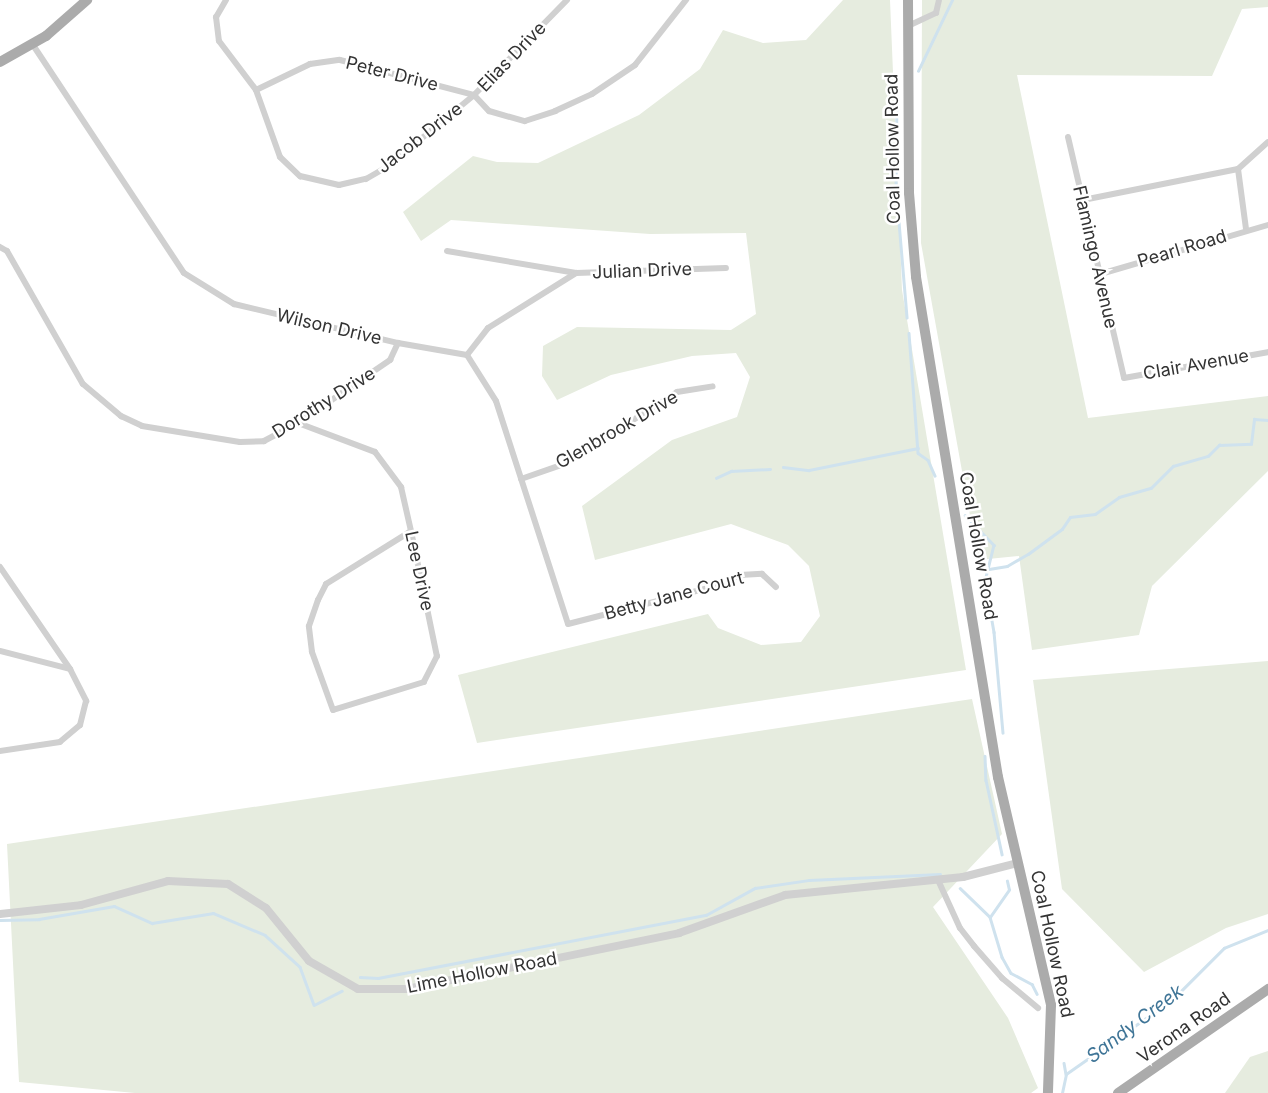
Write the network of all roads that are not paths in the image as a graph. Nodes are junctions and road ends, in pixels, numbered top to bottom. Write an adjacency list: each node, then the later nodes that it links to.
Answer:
1 (87, 0): 8 (main road)
2 (226, 0): 10 (street, Jacob Drive)
3 (567, 0): 11 (street, Elias Drive)
4 (686, 0): 11 (street, Elias Drive)
5 (908, 0): 7 (main road, Coal Hollow Road)
6 (939, 0): 7 (street)
7 (908, 26): 36 (main road, Coal Hollow Road)
8 (33, 45): 9 (main road); 23 (street, Wilson Drive)
9 (0, 62)
10 (256, 90): 11 (street, Peter Drive); 11 (street, Jacob Drive)
11 (474, 95)
12 (1068, 137): 15 (street, Flamingo Avenue)
13 (1268, 142): 14 (street)
14 (1238, 169): 15 (street); 17 (street)
15 (1082, 200): 22 (street, Flamingo Avenue)
16 (1268, 225): 17 (street, Pearl Road)
17 (1246, 229): 22 (street, Pearl Road)
18 (0, 247): 28 (street, Dorothy Drive)
19 (447, 251): 21 (street)
20 (726, 268): 21 (street, Julian Drive)
21 (576, 273): 25 (street, Julian Drive)
22 (1097, 275): 26 (street, Flamingo Avenue)
23 (398, 343): 25 (street, Wilson Drive); 28 (street, Dorothy Drive)
24 (1268, 352): 26 (street, Clair Avenue)
25 (467, 355): 29 (street)
26 (1124, 378)
27 (713, 386): 29 (street, Glenbrook Drive)
28 (298, 424): 30 (street, Lee Drive)
29 (521, 479): 32 (street, Betty Jane Court)
30 (412, 531): 30 (street, Lee Drive)
31 (0, 567): 34 (street)
32 (776, 587)
33 (0, 651): 34 (street)
34 (70, 669): 35 (street)
35 (0, 751)
36 (1018, 863): 37 (street, Lime Hollow Road); 41 (main road, Coal Hollow Road)
37 (938, 880): 38 (street, Lime Hollow Road); 40 (street)
38 (0, 914)
39 (1268, 989): 42 (main road, Verona Road)
40 (1038, 1008)
41 (1048, 1093)
42 (1118, 1093)

